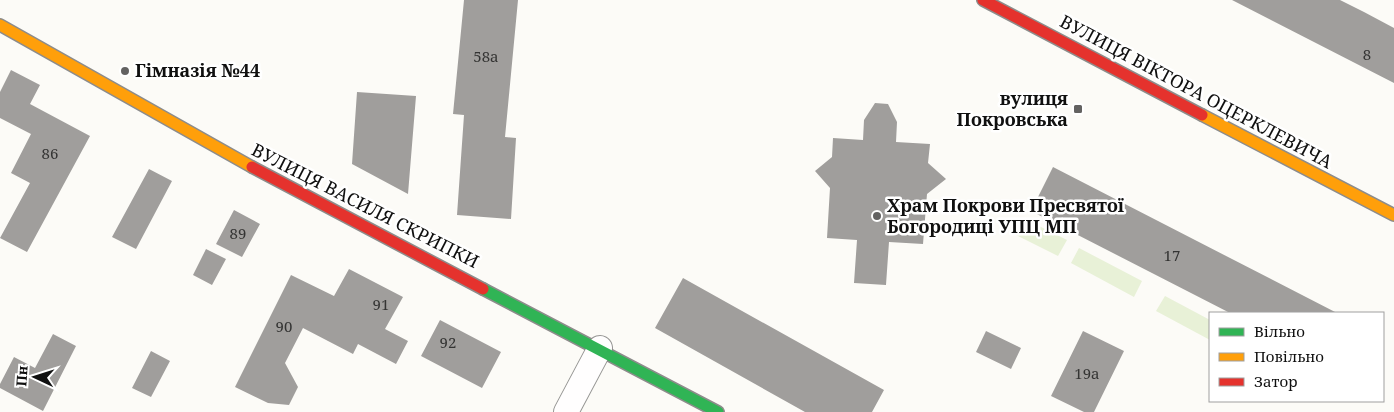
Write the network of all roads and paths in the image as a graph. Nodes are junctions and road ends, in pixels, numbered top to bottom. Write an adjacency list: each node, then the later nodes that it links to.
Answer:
1 (983, 0): 3 (street, ВУЛИЦЯ ВІКТОРА ОЦЕРКЛЕВИЧА)
2 (0, 26): 4 (street, ВУЛИЦЯ ВАСИЛЯ СКРИПКИ)
3 (1394, 215)
4 (600, 348): 5 (street); 6 (street, ВУЛИЦЯ ВАСИЛЯ СКРИПКИ)
5 (566, 412)
6 (718, 412)

